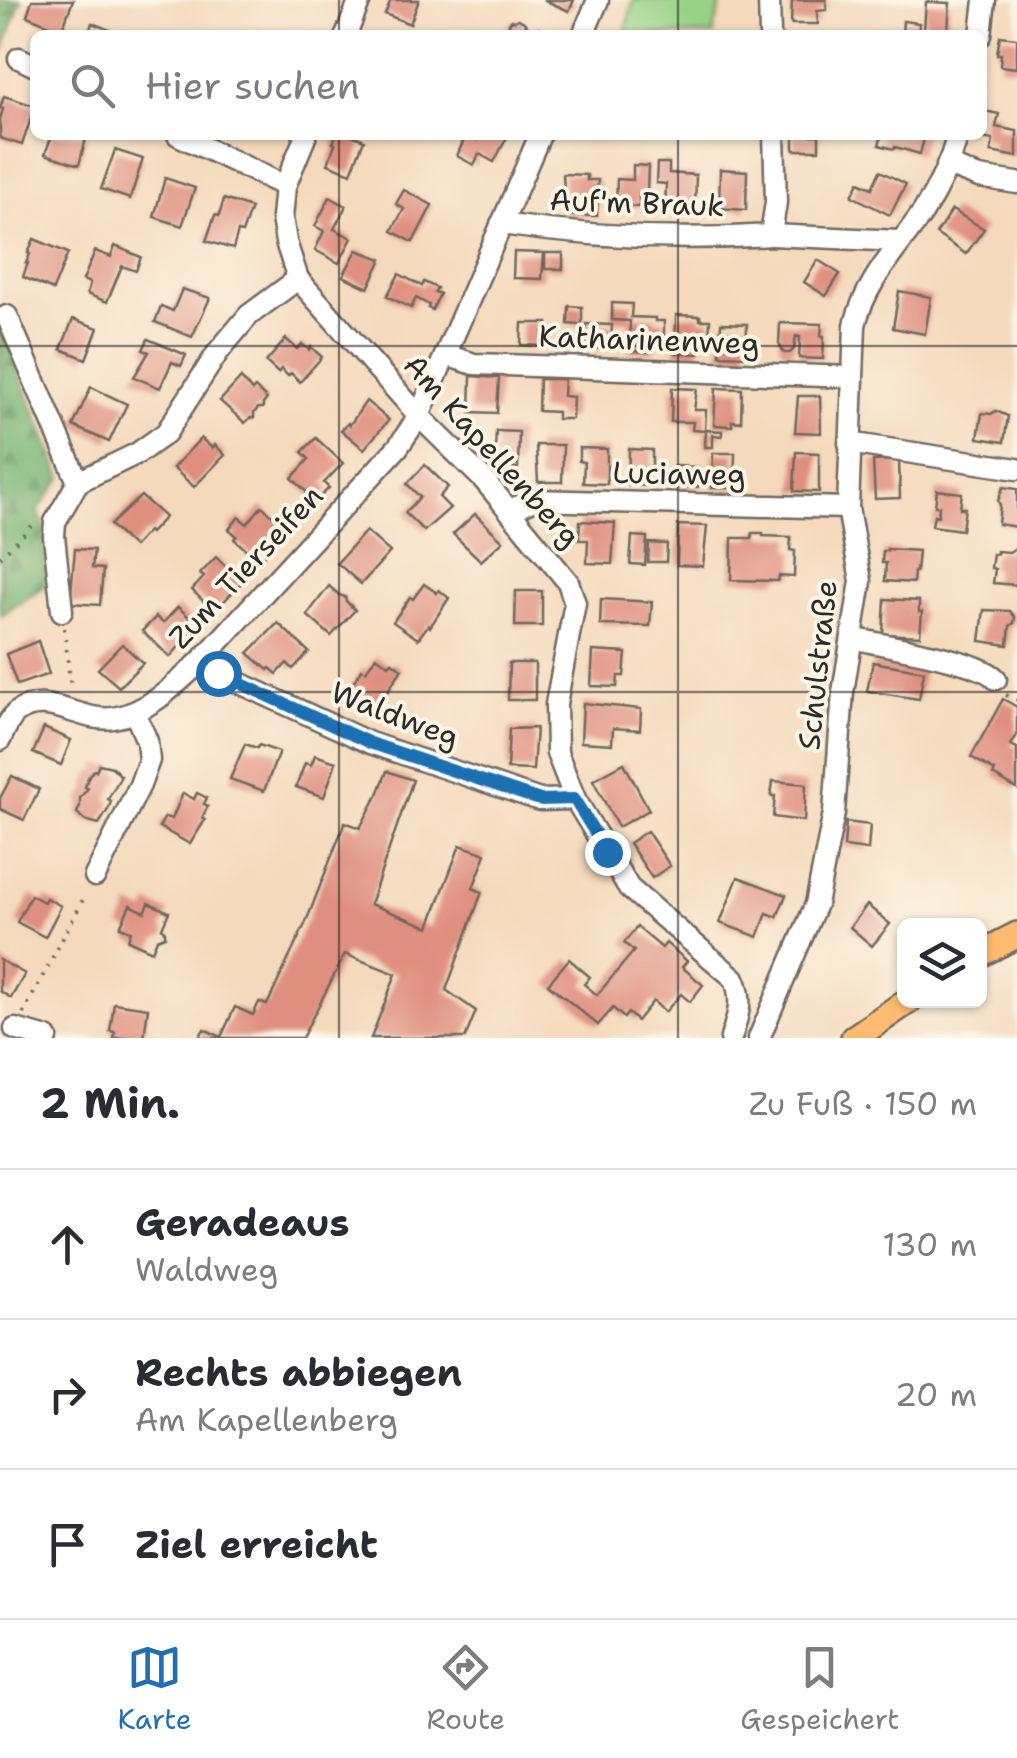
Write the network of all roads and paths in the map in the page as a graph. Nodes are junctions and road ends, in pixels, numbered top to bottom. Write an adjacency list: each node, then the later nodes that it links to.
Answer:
1 (360, 0): 5 (street)
2 (598, 0): 6 (street)
3 (769, 0): 7 (street)
4 (985, 0): 8 (street)
5 (348, 30)
6 (585, 30)
7 (770, 30)
8 (982, 30)
9 (188, 140): 16 (street)
10 (304, 140): 16 (street)
11 (538, 140): 17 (street, Zum Tierseifen)
12 (774, 140): 18 (street)
13 (957, 140): 14 (street, Schulstraße)
14 (950, 166): 15 (street); 19 (street, Schulstraße)
15 (1017, 182)
16 (285, 186): 20 (street)
17 (502, 224): 18 (street, Auf'm Brauk); 22 (street, Zum Tierseifen)
18 (771, 236): 19 (street, Auf'm Brauk)
19 (900, 241): 23 (street, Schulstraße)
20 (298, 279): 24 (street, Am Kapellenberg); 27 (street)
21 (8, 316): 27 (street)
22 (446, 355): 23 (street, Katharinenweg); 24 (street, Zum Tierseifen)
23 (852, 377): 25 (street, Schulstraße)
24 (419, 416): 29 (street, Am Kapellenberg); 32 (street, Zum Tierseifen)
25 (849, 443): 26 (street); 28 (street, Schulstraße)
26 (1017, 469)
27 (78, 482): 30 (street)
28 (848, 508): 29 (street, Luciaweg); 31 (street, Schulstraße)
29 (510, 510): 37 (street, Am Kapellenberg)
30 (62, 611): 34 (path)
31 (852, 638): 33 (street); 45 (street, Schulstraße)
32 (203, 659): 35 (street, Zum Tierseifen); 37 (street, Waldweg)
33 (996, 678)
34 (74, 713): 35 (street); 36 (street)
35 (135, 713): 38 (street)
36 (0, 740)
37 (574, 799): 44 (street, Am Kapellenberg)
38 (96, 876): 42 (path)
39 (1017, 935): 40 (main road)
40 (987, 950)
41 (897, 1008): 46 (main road)
42 (15, 1029): 43 (street)
43 (47, 1038)
44 (731, 1038)
45 (759, 1038)
46 (854, 1038)

